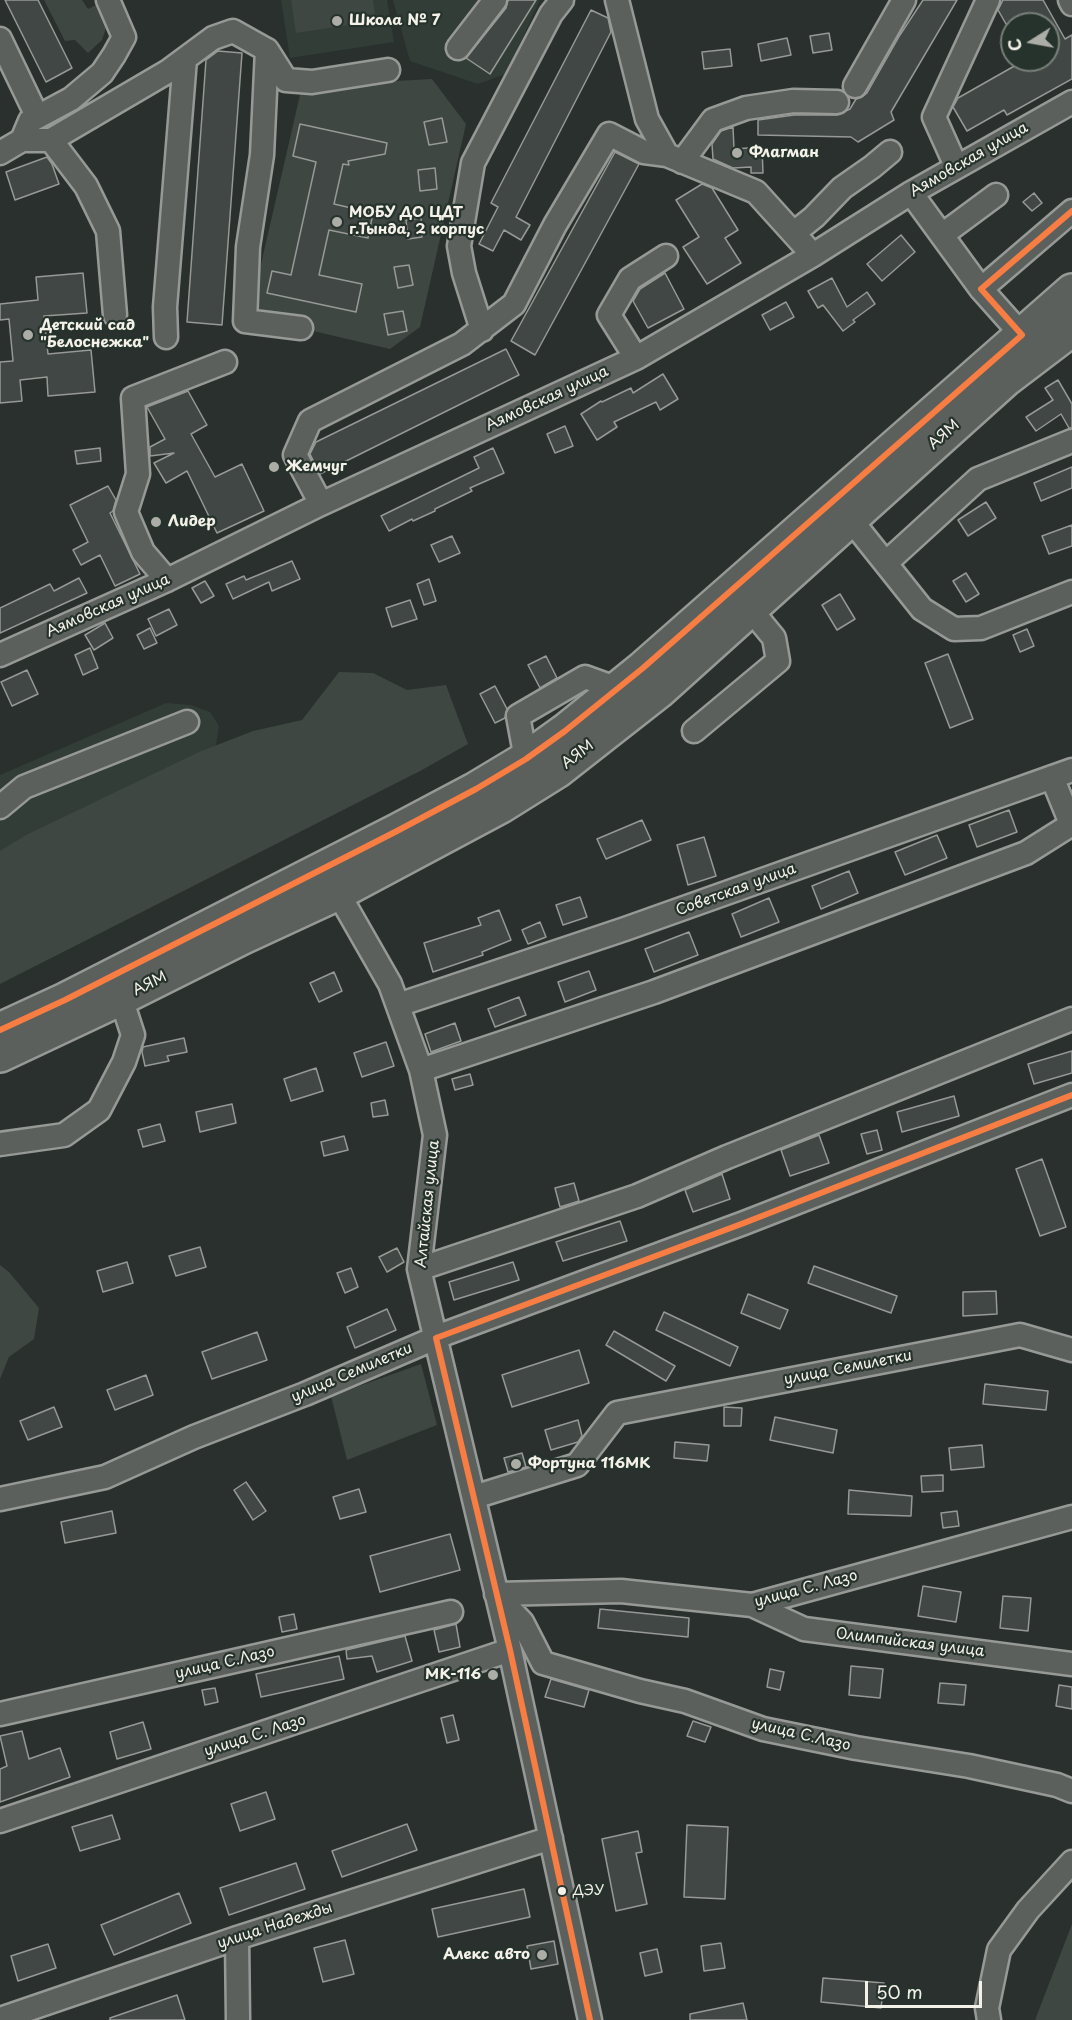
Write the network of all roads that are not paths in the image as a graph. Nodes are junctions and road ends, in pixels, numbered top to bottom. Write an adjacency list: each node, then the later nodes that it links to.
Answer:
1 (108, 0): 17 (street)
2 (495, 0): 10 (street)
3 (562, 0): 36 (street)
4 (904, 0): 14 (street)
5 (988, 0): 23 (street)
6 (1070, 0): 8 (street)
7 (615, 2): 22 (street)
8 (1072, 4)
9 (0, 39): 17 (street)
10 (458, 48)
11 (267, 50): 12 (street); 13 (street); 34 (street)
12 (185, 58): 19 (street); 38 (street)
13 (388, 70)
14 (855, 86)
15 (837, 102): 22 (street)
16 (1072, 102): 23 (street, Аямовская улица)
17 (37, 116): 18 (street)
18 (22, 140): 19 (street); 21 (street)
19 (51, 140): 33 (street)
20 (890, 152): 27 (street)
21 (0, 153)
22 (674, 159): 27 (street); 36 (street)
23 (956, 166): 24 (street, Аямовская улица)
24 (910, 193): 28 (street); 29 (street, Аямовская улица)
25 (996, 195): 28 (street)
26 (1072, 211): 31 (street)
27 (794, 233): 29 (street)
28 (942, 235): 31 (street)
29 (813, 255): 39 (street, Аямовская улица)
30 (666, 256): 39 (street)
31 (981, 289): 37 (street)
32 (1072, 291): 37 (highway, АЯМ)
33 (116, 315)
34 (301, 328)
35 (1072, 329): 43 (highway, АЯМ)
36 (482, 330): 42 (street)
37 (1022, 335): 58 (highway, АЯМ)
38 (165, 337)
39 (636, 358): 42 (street, Аямовская улица)
40 (225, 362): 45 (street)
41 (1072, 441): 44 (street)
42 (321, 504): 45 (street, Аямовская улица)
43 (851, 520): 44 (street); 47 (highway, АЯМ)
44 (886, 562): 46 (street)
45 (167, 580): 48 (street, Аямовская улица)
46 (1072, 592)
47 (751, 610): 50 (street); 54 (highway, АЯМ)
48 (0, 655)
49 (187, 722): 52 (street)
50 (694, 731)
51 (1062, 773): 53 (street); 56 (street, Советская улица)
52 (0, 807)
53 (1072, 825): 60 (street)
54 (338, 893): 55 (highway, АЯМ); 56 (street, Алтайская улица)
55 (121, 998): 59 (highway, АЯМ); 62 (street)
56 (398, 1005): 60 (street, Алтайская улица)
57 (1072, 1019): 63 (street)
58 (0, 1030)
59 (0, 1055)
60 (421, 1070): 63 (street, Алтайская улица)
61 (1072, 1095): 64 (street, улица Семилетки)
62 (0, 1144)
63 (419, 1269): 64 (street, Алтайская улица)
64 (436, 1338): 66 (street, Алтайская улица); 67 (street, улица Семилетки)
65 (1072, 1350): 66 (street, улица Семилетки)
66 (474, 1497): 69 (street, Алтайская улица)
67 (0, 1498)
68 (1072, 1516): 70 (street, улица С. Лазо)
69 (497, 1595): 70 (street, улица С. Лазо); 72 (street, Алтайская улица); 75 (street, улица С.Лазо)
70 (752, 1605): 73 (street, Олимпийская улица)
71 (451, 1612): 74 (street, улица С.Лазо)
72 (510, 1650): 76 (street, улица С. Лазо); 77 (street, Алтайская улица)
73 (1072, 1664)
74 (0, 1714)
75 (1072, 1791)
76 (0, 1821)
77 (551, 1838): 79 (street, улица Надежды); 82 (street, Алтайская улица)
78 (1072, 1862): 83 (street)
79 (237, 1938): 80 (street, улица Надежды); 81 (street)
80 (0, 2019)
81 (238, 2020)
82 (590, 2020)
83 (989, 2020)

